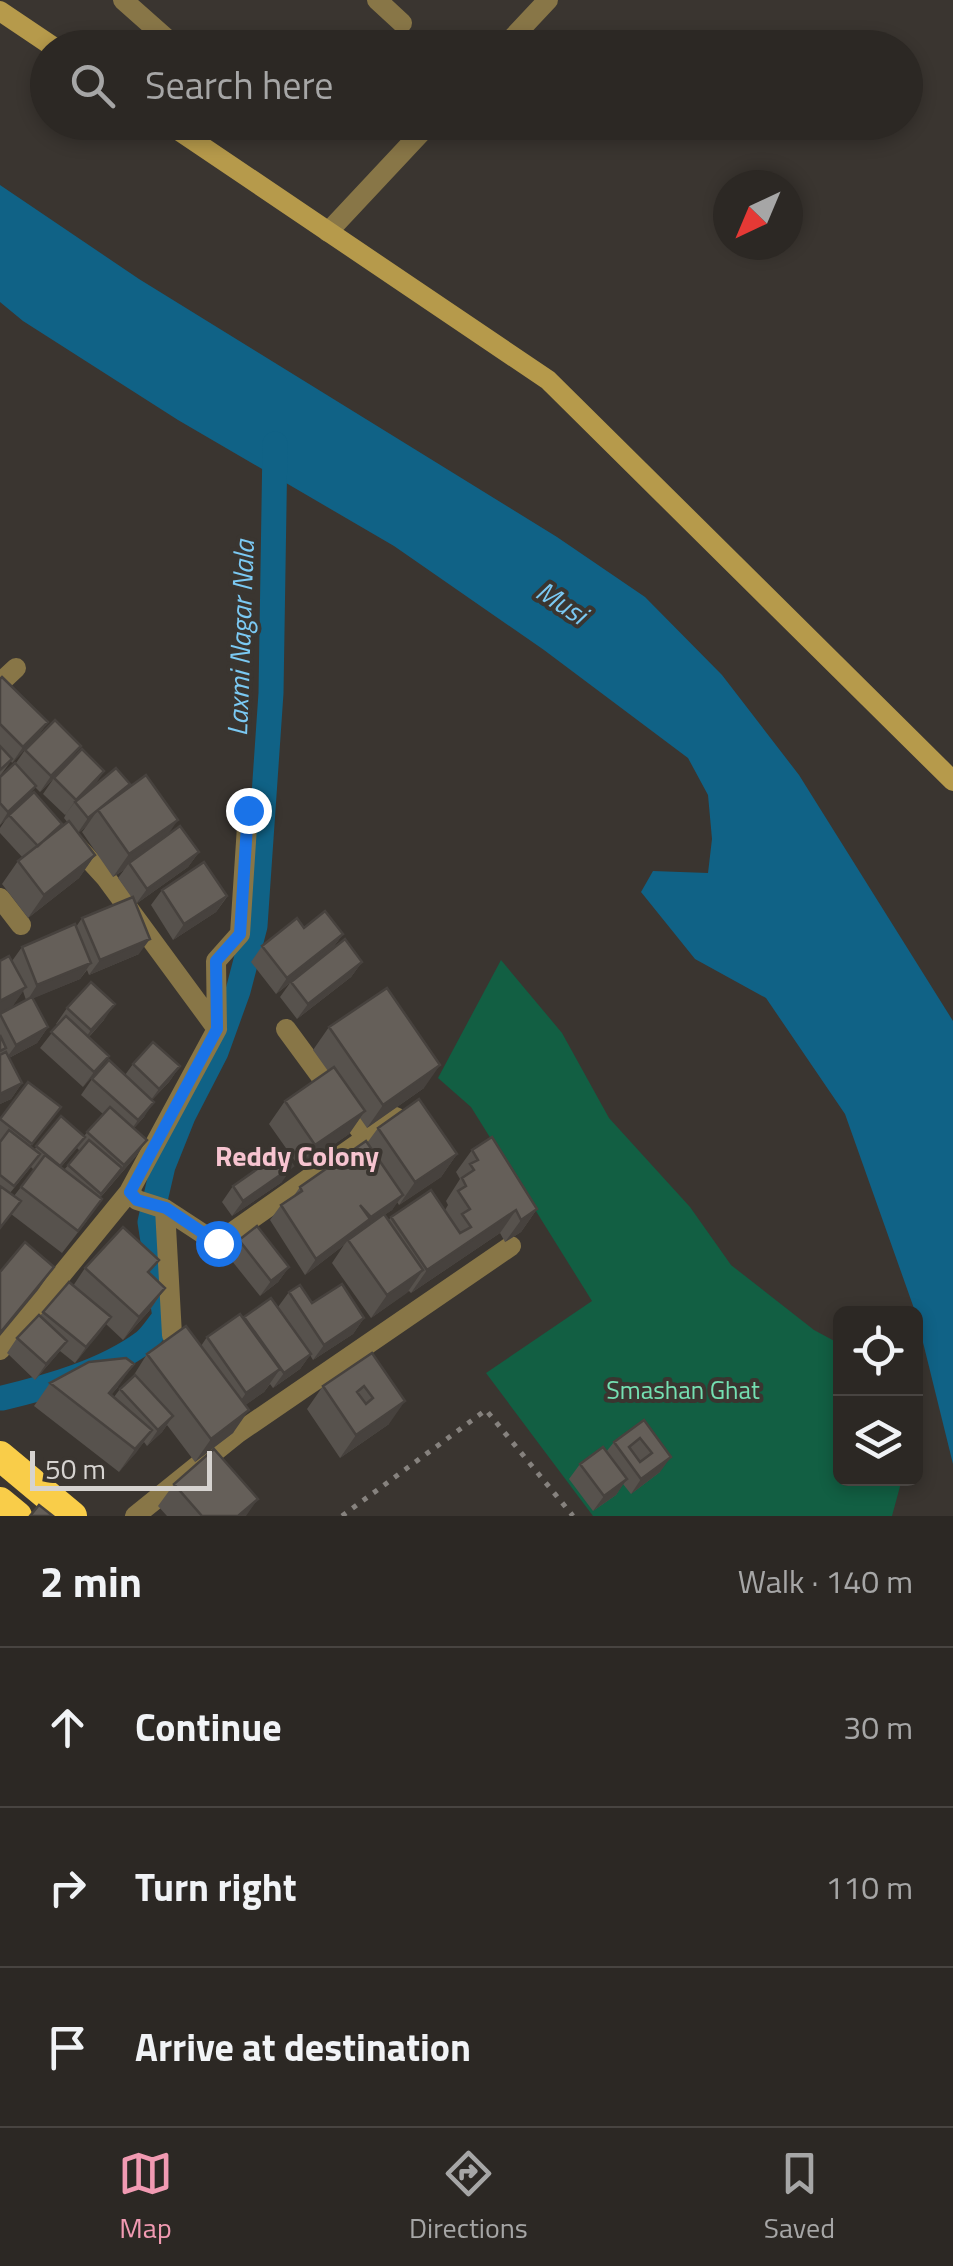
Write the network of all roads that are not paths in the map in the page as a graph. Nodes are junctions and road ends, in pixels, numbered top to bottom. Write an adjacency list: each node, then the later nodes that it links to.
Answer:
1 (123, 0): 6 (street)
2 (377, 0): 5 (street)
3 (548, 0): 7 (street)
4 (0, 11): 8 (street)
5 (402, 22)
6 (157, 30)
7 (519, 30)
8 (30, 32)
9 (193, 140): 11 (street)
10 (414, 140): 11 (street)
11 (328, 232): 14 (street)
12 (16, 668): 13 (street)
13 (0, 683)
14 (953, 781)
15 (248, 810): 19 (street)
16 (58, 824): 19 (street)
17 (0, 898): 18 (street)
18 (20, 925)
19 (217, 1029): 23 (street)
20 (286, 1029): 22 (street)
21 (418, 1102): 22 (street)
22 (366, 1138): 24 (street)
23 (130, 1192): 24 (street); 26 (street)
24 (166, 1208): 27 (street)
25 (511, 1246): 32 (street)
26 (0, 1350)
27 (194, 1368)
28 (0, 1456): 31 (highway)
29 (0, 1502): 30 (highway)
30 (17, 1516)
31 (72, 1516)
32 (135, 1516)

